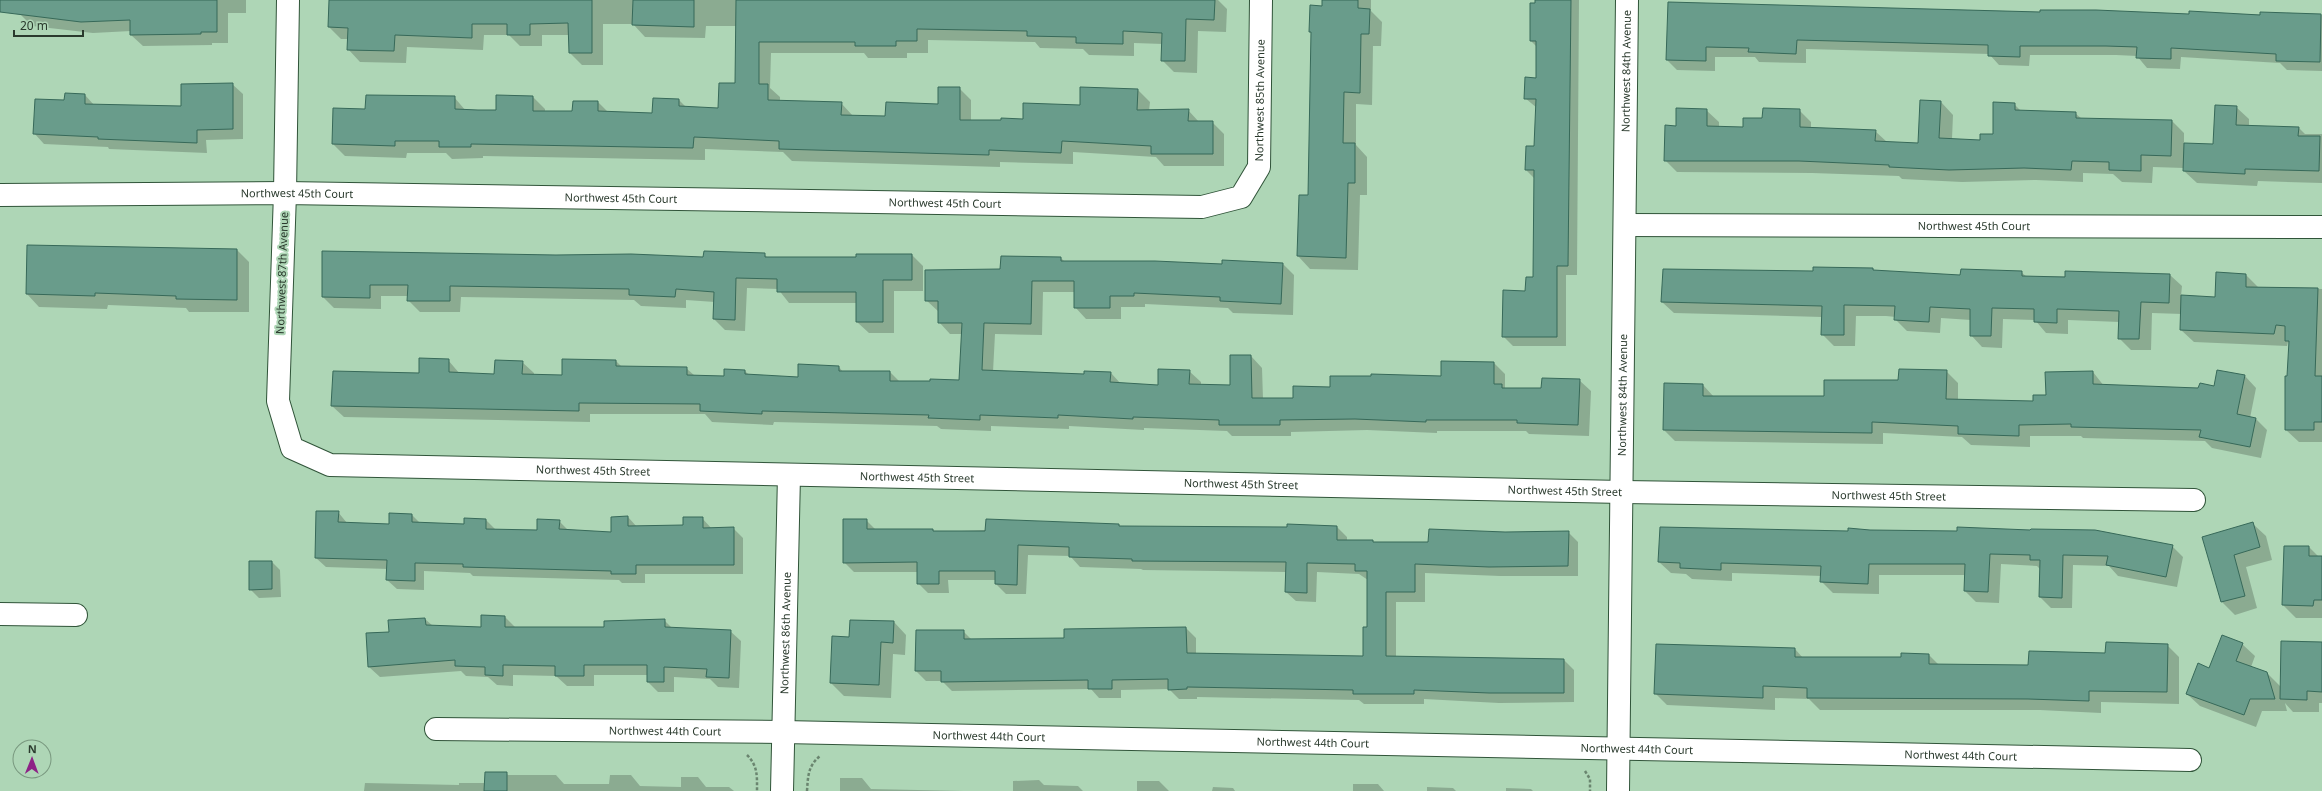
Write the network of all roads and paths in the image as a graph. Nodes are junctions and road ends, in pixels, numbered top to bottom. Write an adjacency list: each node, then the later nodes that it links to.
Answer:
1 (288, 0): 4 (street, Northwest 87th Avenue)
2 (1261, 0): 6 (street, Northwest 85th Avenue)
3 (1627, 0): 7 (street, Northwest 84th Avenue)
4 (285, 193): 5 (street, Northwest 45th Court); 6 (street, Northwest 45th Court); 9 (street, Northwest 87th Avenue)
5 (0, 195)
6 (1241, 197)
7 (1625, 225): 8 (street, Northwest 45th Court); 11 (street, Northwest 84th Avenue)
8 (2322, 227)
9 (292, 448): 10 (street, Northwest 45th Street)
10 (789, 475): 11 (street, Northwest 45th Street); 16 (street, Northwest 86th Avenue)
11 (1623, 492): 12 (street, Northwest 45th Street); 17 (street, Northwest 84th Avenue)
12 (2194, 500)
13 (0, 614): 14 (street)
14 (76, 615)
15 (436, 729): 16 (street, Northwest 44th Court)
16 (783, 732): 17 (street, Northwest 44th Court); 19 (street, Northwest 86th Avenue)
17 (1620, 748): 18 (street, Northwest 44th Court); 20 (street, Northwest 84th Avenue)
18 (2190, 760)
19 (782, 791)
20 (1618, 791)

